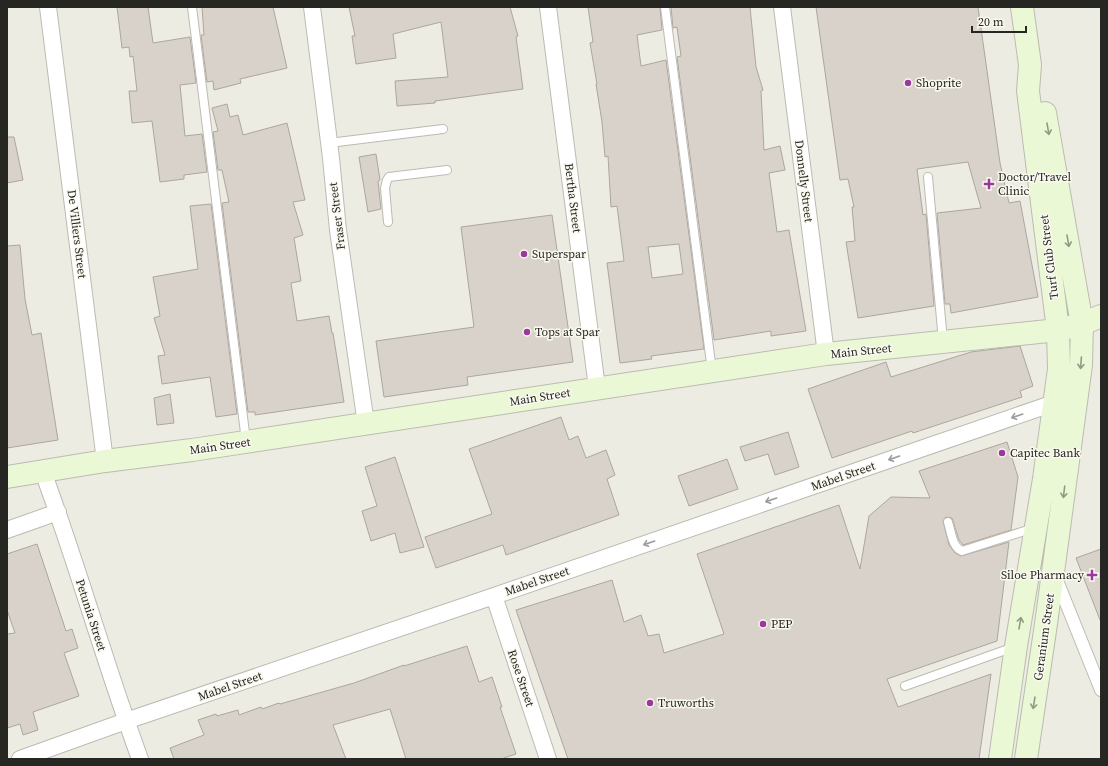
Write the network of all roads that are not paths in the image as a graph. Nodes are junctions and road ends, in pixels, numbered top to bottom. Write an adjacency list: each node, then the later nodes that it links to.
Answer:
1 (48, 7): 21 (street, De Villiers Street)
2 (192, 7): 20 (lane)
3 (312, 7): 9 (street, Fraser Street)
4 (548, 7): 17 (street, Bertha Street)
5 (665, 7): 16 (lane)
6 (782, 7): 15 (street, Donnelly Street)
7 (1022, 7): 13 (main road, Turf Club Street)
8 (443, 129): 9 (lane)
9 (329, 143): 19 (street, Fraser Street)
10 (447, 170): 12 (lane)
11 (928, 177): 14 (lane)
12 (388, 222)
13 (1079, 324): 14 (main road, Main Street); 18 (main road, Geranium Street); 28 (main road, Geranium Street, one-way to 28)
14 (943, 342): 15 (main road, Main Street)
15 (826, 354): 16 (main road, Main Street)
16 (712, 372): 17 (main road, Main Street)
17 (597, 388): 19 (main road, Main Street)
18 (1054, 403): 26 (main road, Geranium Street); 29 (street, Mabel Street, one-way to 29)
19 (366, 424): 20 (main road, Main Street)
20 (246, 442): 21 (main road, Main Street)
21 (105, 461): 22 (main road, Main Street)
22 (43, 472): 23 (main road, Main Street); 24 (street, Petunia Street)
23 (7, 477)
24 (58, 512): 27 (street); 33 (street, Petunia Street)
25 (948, 522): 26 (lane)
26 (1036, 527): 30 (main road, Geranium Street, one-way to 26)
27 (7, 530)
28 (1054, 572): 32 (street); 38 (main road, Geranium Street, one-way to 38)
29 (494, 596): 33 (street, Mabel Street); 36 (street, Rose Street)
30 (1016, 646): 31 (lane); 37 (main road, Geranium Street)
31 (905, 686)
32 (1101, 690)
33 (126, 721): 34 (street, Mabel Street); 35 (street, Petunia Street)
34 (20, 759)
35 (140, 759)
36 (548, 759)
37 (1000, 759)
38 (1026, 759)

